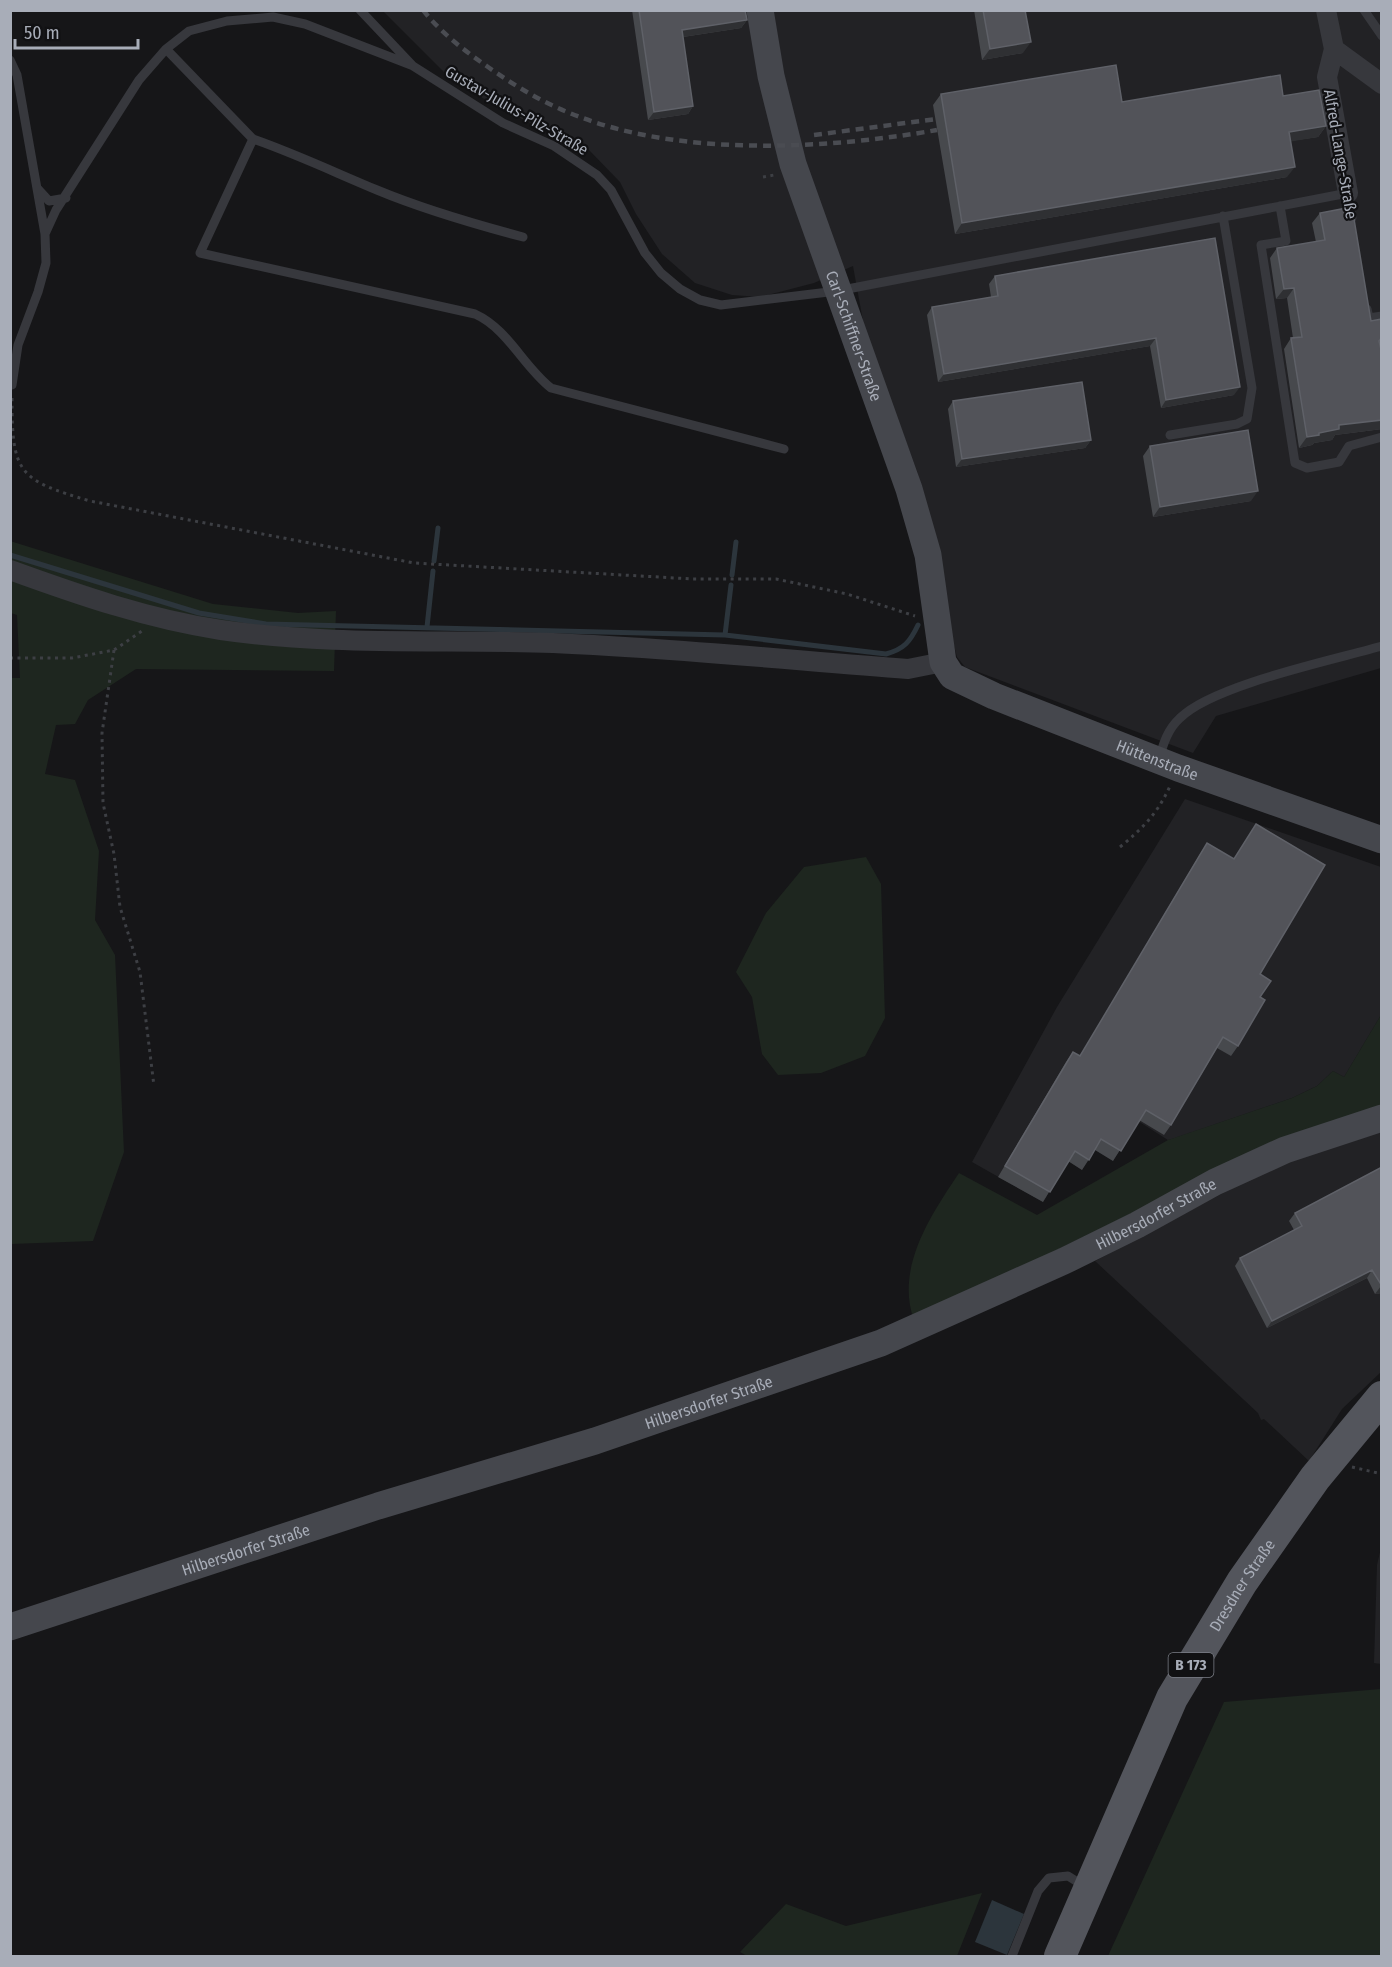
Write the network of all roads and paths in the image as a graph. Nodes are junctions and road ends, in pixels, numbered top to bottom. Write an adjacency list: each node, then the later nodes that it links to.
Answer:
1 (360, 10): 9 (lane, Gustav-Julius-Pilz-Straße)
2 (760, 10): 22 (main road, Carl-Schiffner-Straße)
3 (1326, 10): 6 (street, Alfred-Lange-Straße)
4 (1364, 10): 5 (lane)
5 (1382, 36)
6 (1334, 49): 10 (street); 15 (street, Alfred-Lange-Straße)
7 (166, 50): 9 (lane); 13 (lane); 16 (lane)
8 (10, 60): 11 (lane)
9 (413, 66): 22 (lane, Gustav-Julius-Pilz-Straße)
10 (1382, 84)
11 (21, 99): 12 (lane); 14 (lane)
12 (10, 102)
13 (253, 139): 21 (lane); 29 (lane)
14 (38, 189): 16 (lane); 20 (lane)
15 (1348, 193): 17 (lane, Gustav-Julius-Pilz-Straße); 19 (lane, Alfred-Lange-Straße)
16 (66, 198): 20 (lane)
17 (1280, 206): 18 (lane, Gustav-Julius-Pilz-Straße); 28 (lane)
18 (1223, 216): 22 (lane, Gustav-Julius-Pilz-Straße); 27 (lane)
19 (1353, 224)
20 (45, 234): 25 (lane)
21 (523, 237)
22 (837, 291): 31 (main road, Carl-Schiffner-Straße)
23 (1365, 298): 24 (lane)
24 (1382, 316)
25 (12, 385)
26 (12, 400): 31 (path)
27 (1170, 435)
28 (1382, 437)
29 (784, 449)
30 (10, 570): 32 (street)
31 (938, 614): 36 (main road, Carl-Schiffner-Straße)
32 (160, 618): 34 (path); 36 (street)
33 (1382, 646): 37 (lane)
34 (114, 650): 35 (path); 40 (path)
35 (10, 658)
36 (944, 662): 37 (main road, Hüttenstraße)
37 (1168, 764): 38 (main road, Hüttenstraße); 39 (path)
38 (1382, 840)
39 (1120, 847)
40 (154, 1086)
41 (1382, 1118): 43 (main road, Hilbersdorfer Straße)
42 (1382, 1397): 44 (main road, Dresdner Straße / B 173)
43 (10, 1627)
44 (1089, 1889): 45 (lane); 46 (main road, Dresdner Straße / B 173)
45 (1012, 1956)
46 (1060, 1956)

